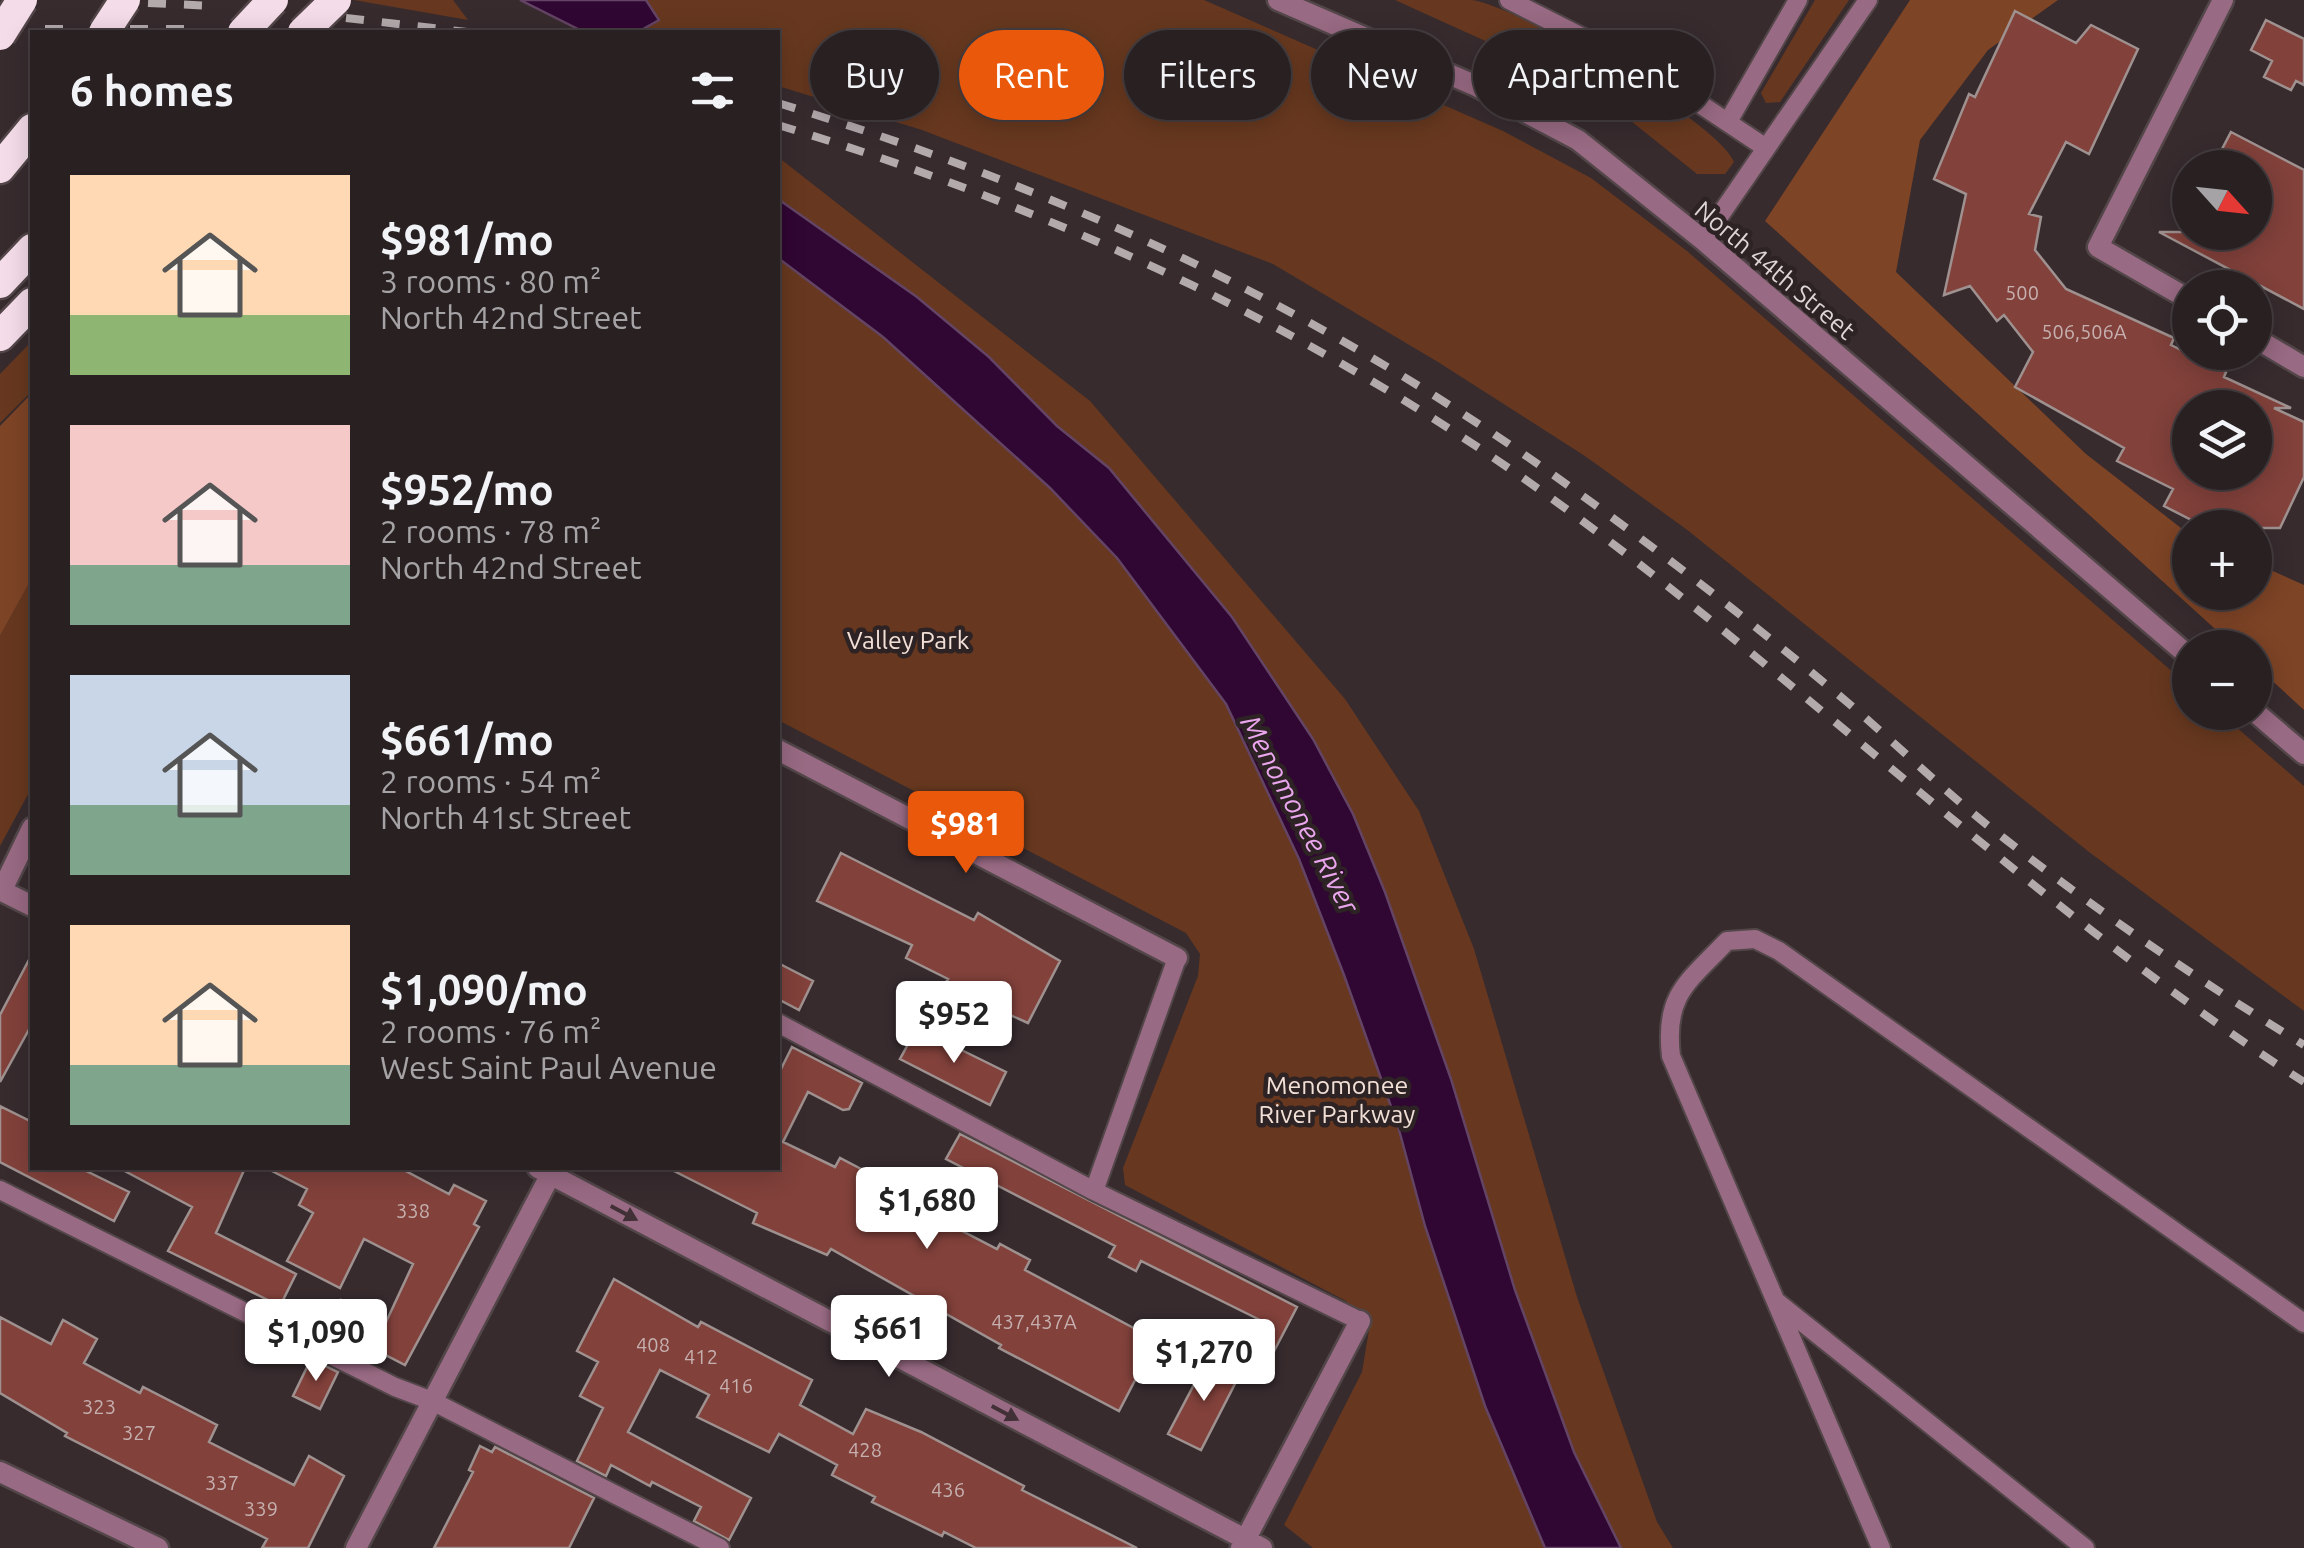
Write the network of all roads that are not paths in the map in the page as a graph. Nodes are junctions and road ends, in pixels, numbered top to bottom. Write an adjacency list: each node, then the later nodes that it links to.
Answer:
1 (22, 0): 15 (highway, bridge)
2 (125, 0): 11 (highway, bridge)
3 (247, 0): 12 (highway)
4 (273, 0): 13 (highway, bridge)
5 (336, 0): 14 (highway, bridge)
6 (1278, 0): 20 (street, North 44th Street)
7 (1508, 0): 16 (lane)
8 (1798, 0): 16 (lane)
9 (1868, 0): 18 (lane)
10 (2222, 0): 23 (street)
11 (105, 30)
12 (227, 30)
13 (245, 30)
14 (305, 30)
15 (0, 35)
16 (1728, 120): 18 (lane)
17 (30, 132): 19 (highway)
18 (1766, 148): 20 (lane)
19 (5, 163)
20 (1703, 240): 28 (street, North 44th Street)
21 (30, 252): 22 (highway)
22 (0, 282)
23 (2172, 289)
24 (30, 305): 25 (highway)
25 (0, 336)
26 (2272, 348): 27 (street)
27 (2304, 367)
28 (2172, 642)
29 (2272, 727): 31 (street)
30 (780, 751): 35 (street)
31 (2304, 754)
32 (30, 832): 33 (street)
33 (1, 890): 34 (street)
34 (30, 905)
35 (1178, 958): 39 (lane)
36 (780, 1025): 39 (lane)
37 (547, 1170): 43 (street); 45 (street, one-way to 45)
38 (0, 1190): 43 (lane)
39 (1094, 1191): 41 (lane)
40 (1774, 1300): 42 (lane); 49 (lane); 50 (lane)
41 (1360, 1320): 45 (street)
42 (2304, 1323)
43 (432, 1401): 47 (street); 48 (lane)
44 (0, 1472): 46 (street)
45 (1250, 1545)
46 (158, 1548)
47 (356, 1548)
48 (720, 1548)
49 (1881, 1548)
50 (2085, 1548)

